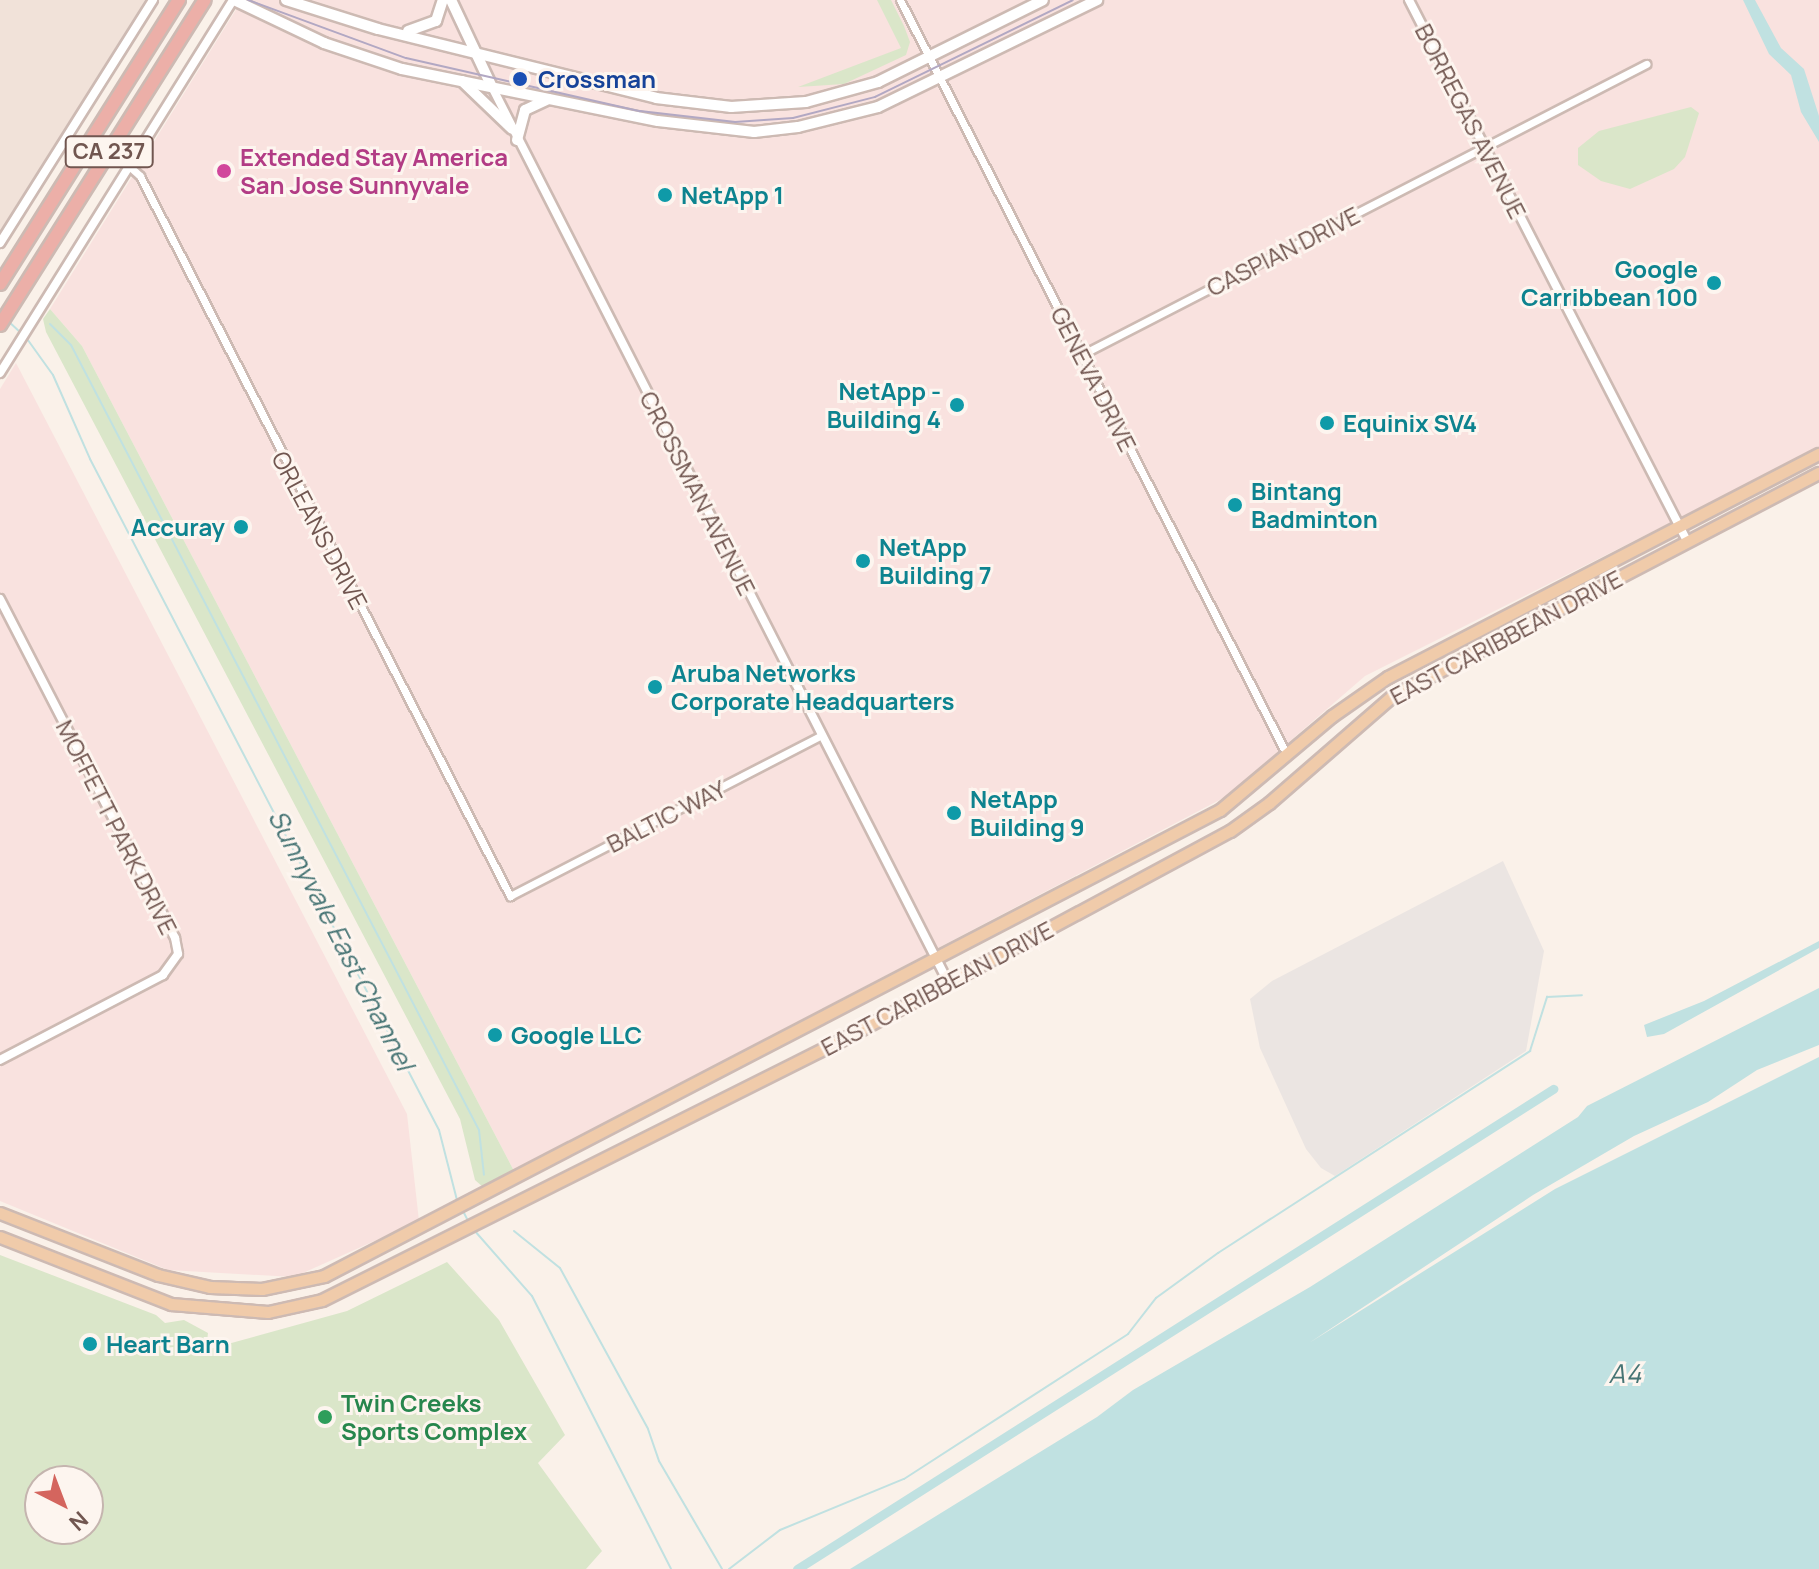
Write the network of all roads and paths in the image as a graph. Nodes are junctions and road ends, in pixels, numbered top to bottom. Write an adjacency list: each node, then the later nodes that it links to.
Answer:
1 (153, 0): 23 (street)
2 (179, 0): 24 (highway, CA 237)
3 (205, 0): 25 (highway, CA 237)
4 (233, 0): 17 (main road); 22 (street)
5 (286, 0): 12 (main road)
6 (443, 0): 12 (main road)
7 (451, 0): 13 (main road, CROSSMAN AVENUE)
8 (900, 0): 14 (street, GENEVA DRIVE)
9 (1043, 0): 14 (main road)
10 (1097, 0): 16 (main road)
11 (1409, 0): 21 (street, BORREGAS AVENUE)
12 (378, 29): 13 (main road)
13 (475, 52): 14 (main road); 18 (main road, CROSSMAN AVENUE)
14 (930, 59): 16 (street, GENEVA DRIVE)
15 (1646, 64): 21 (street, CASPIAN DRIVE)
16 (941, 80): 19 (main road); 26 (street, GENEVA DRIVE)
17 (462, 81): 18 (main road); 20 (main road)
18 (492, 87): 19 (main road); 20 (street, CROSSMAN AVENUE)
19 (549, 99): 20 (main road)
20 (515, 134): 33 (street, CROSSMAN AVENUE)
21 (1485, 147): 26 (street, CASPIAN DRIVE); 30 (street, BORREGAS AVENUE)
22 (129, 166): 27 (street); 35 (street, ORLEANS DRIVE)
23 (0, 243)
24 (0, 284)
25 (0, 325)
26 (1081, 355): 34 (street, GENEVA DRIVE)
27 (0, 373)
28 (1819, 454): 30 (main road, EAST CARIBBEAN DRIVE)
29 (1819, 473): 31 (main road, EAST CARIBBEAN DRIVE)
30 (1680, 526): 31 (street, BORREGAS AVENUE); 34 (main road, EAST CARIBBEAN DRIVE)
31 (1687, 541): 37 (main road, EAST CARIBBEAN DRIVE)
32 (0, 599): 38 (street, MOFFETT PARK DRIVE)
33 (822, 735): 35 (street, BALTIC WAY); 36 (street, CROSSMAN AVENUE)
34 (1288, 757): 36 (main road, EAST CARIBBEAN DRIVE)
35 (510, 896)
36 (936, 960): 37 (street, CROSSMAN AVENUE); 39 (main road, EAST CARIBBEAN DRIVE)
37 (949, 984): 40 (main road, EAST CARIBBEAN DRIVE)
38 (0, 1060)
39 (0, 1213)
40 (0, 1237)

